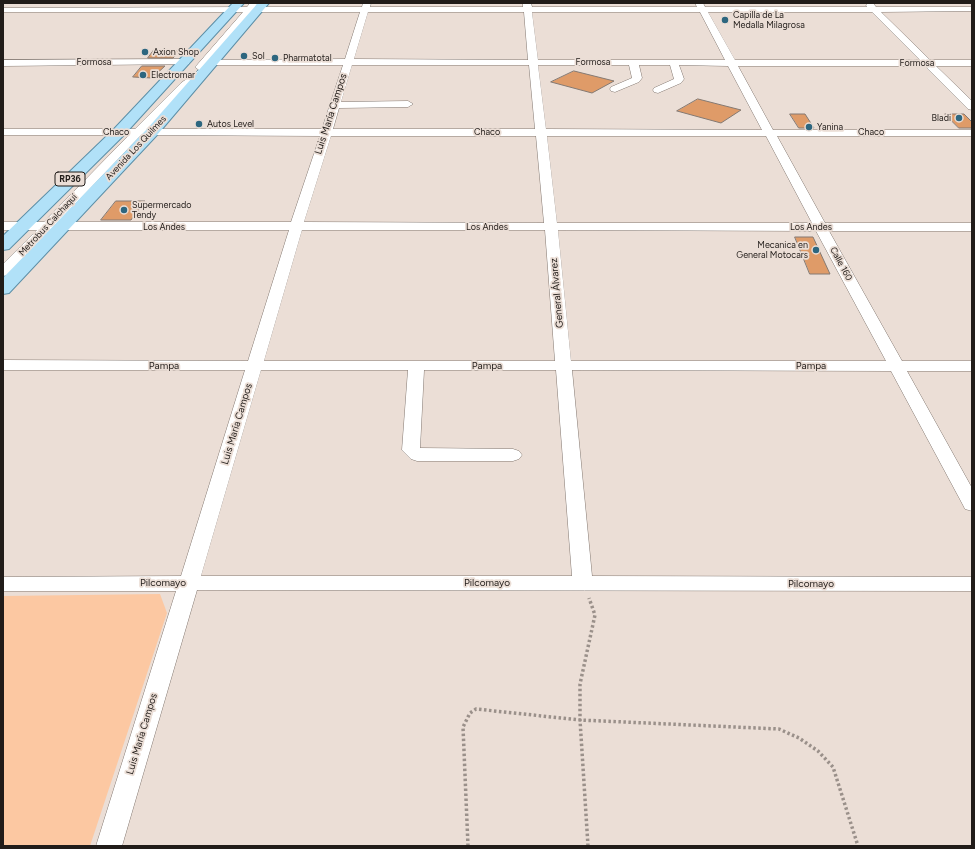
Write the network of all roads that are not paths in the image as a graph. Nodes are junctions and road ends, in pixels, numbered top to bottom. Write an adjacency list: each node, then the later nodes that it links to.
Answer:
1 (13, 3): 8 (street)
2 (248, 6): 3 (street); 8 (street); 10 (main road, Avenida Los Quilmes / RP36); 11 (main road, Avenida Los Quilmes / RP36); 21 (street); 26 (street)
3 (366, 6): 4 (street); 14 (street, Luis María Campos)
4 (528, 6): 5 (street); 15 (street, General Álvarez)
5 (700, 6): 6 (street); 16 (street, Calle 160)
6 (872, 6): 7 (street); 17 (street)
7 (972, 9)
8 (4, 10)
9 (3, 62): 10 (street, Formosa)
10 (186, 62): 26 (main road, Avenida Los Quilmes / RP36)
11 (214, 62): 14 (street, Formosa); 21 (street); 26 (main road, Avenida Los Quilmes / RP36)
12 (634, 62): 13 (street, Formosa); 15 (street, Formosa); 19 (street)
13 (674, 62): 16 (street, Formosa); 20 (street)
14 (348, 63): 15 (street, Formosa); 22 (street, Luis María Campos)
15 (533, 63): 28 (street, General Álvarez)
16 (732, 63): 17 (street, Formosa); 29 (street, Calle 160)
17 (929, 63): 18 (street, Formosa); 24 (street)
18 (972, 63)
19 (615, 89)
20 (658, 90)
21 (177, 93): 26 (street)
22 (335, 104): 23 (street); 27 (street, Luis María Campos)
23 (408, 104)
24 (972, 107)
25 (3, 132): 26 (street, Chaco)
26 (135, 132): 27 (street, Chaco); 32 (main road, Avenida Los Quilmes / RP36); 32 (main road, Avenida Los Quilmes / RP36)
27 (326, 132): 28 (street, Chaco); 35 (street, Luis María Campos)
28 (540, 132): 29 (street, Chaco); 33 (street, General Álvarez)
29 (769, 132): 30 (street, Chaco); 34 (street, Calle 160)
30 (972, 133)
31 (3, 226): 32 (street, Los Andes)
32 (42, 226): 35 (street, Los Andes); 37 (main road, Avenida Los Quilmes / RP36); 38 (street, Metrobus Calchaquí); 39 (street, Metrobus Calchaquí); 40 (main road, Avenida Los Quilmes / RP36)
33 (551, 227): 34 (street, Los Andes); 35 (street, Los Andes); 46 (street, General Álvarez)
34 (822, 227): 36 (street, Los Andes); 44 (street, Calle 160)
35 (296, 228): 42 (street, Luis María Campos)
36 (972, 228)
37 (3, 245)
38 (3, 262)
39 (3, 272)
40 (3, 289)
41 (3, 365): 42 (street, Pampa)
42 (254, 366): 43 (street, Pampa); 49 (street, Luis María Campos)
43 (416, 366): 46 (street, Pampa); 47 (street)
44 (895, 366): 45 (street, Pampa); 46 (street, Pampa); 48 (street, Calle 160)
45 (972, 366)
46 (564, 367): 50 (street, General Álvarez)
47 (513, 455)
48 (972, 505)
49 (188, 582): 50 (street, Pilcomayo); 51 (street, Pilcomayo); 53 (street, Luis María Campos)
50 (583, 583): 52 (street, Pilcomayo)
51 (3, 584)
52 (972, 584)
53 (109, 846)

